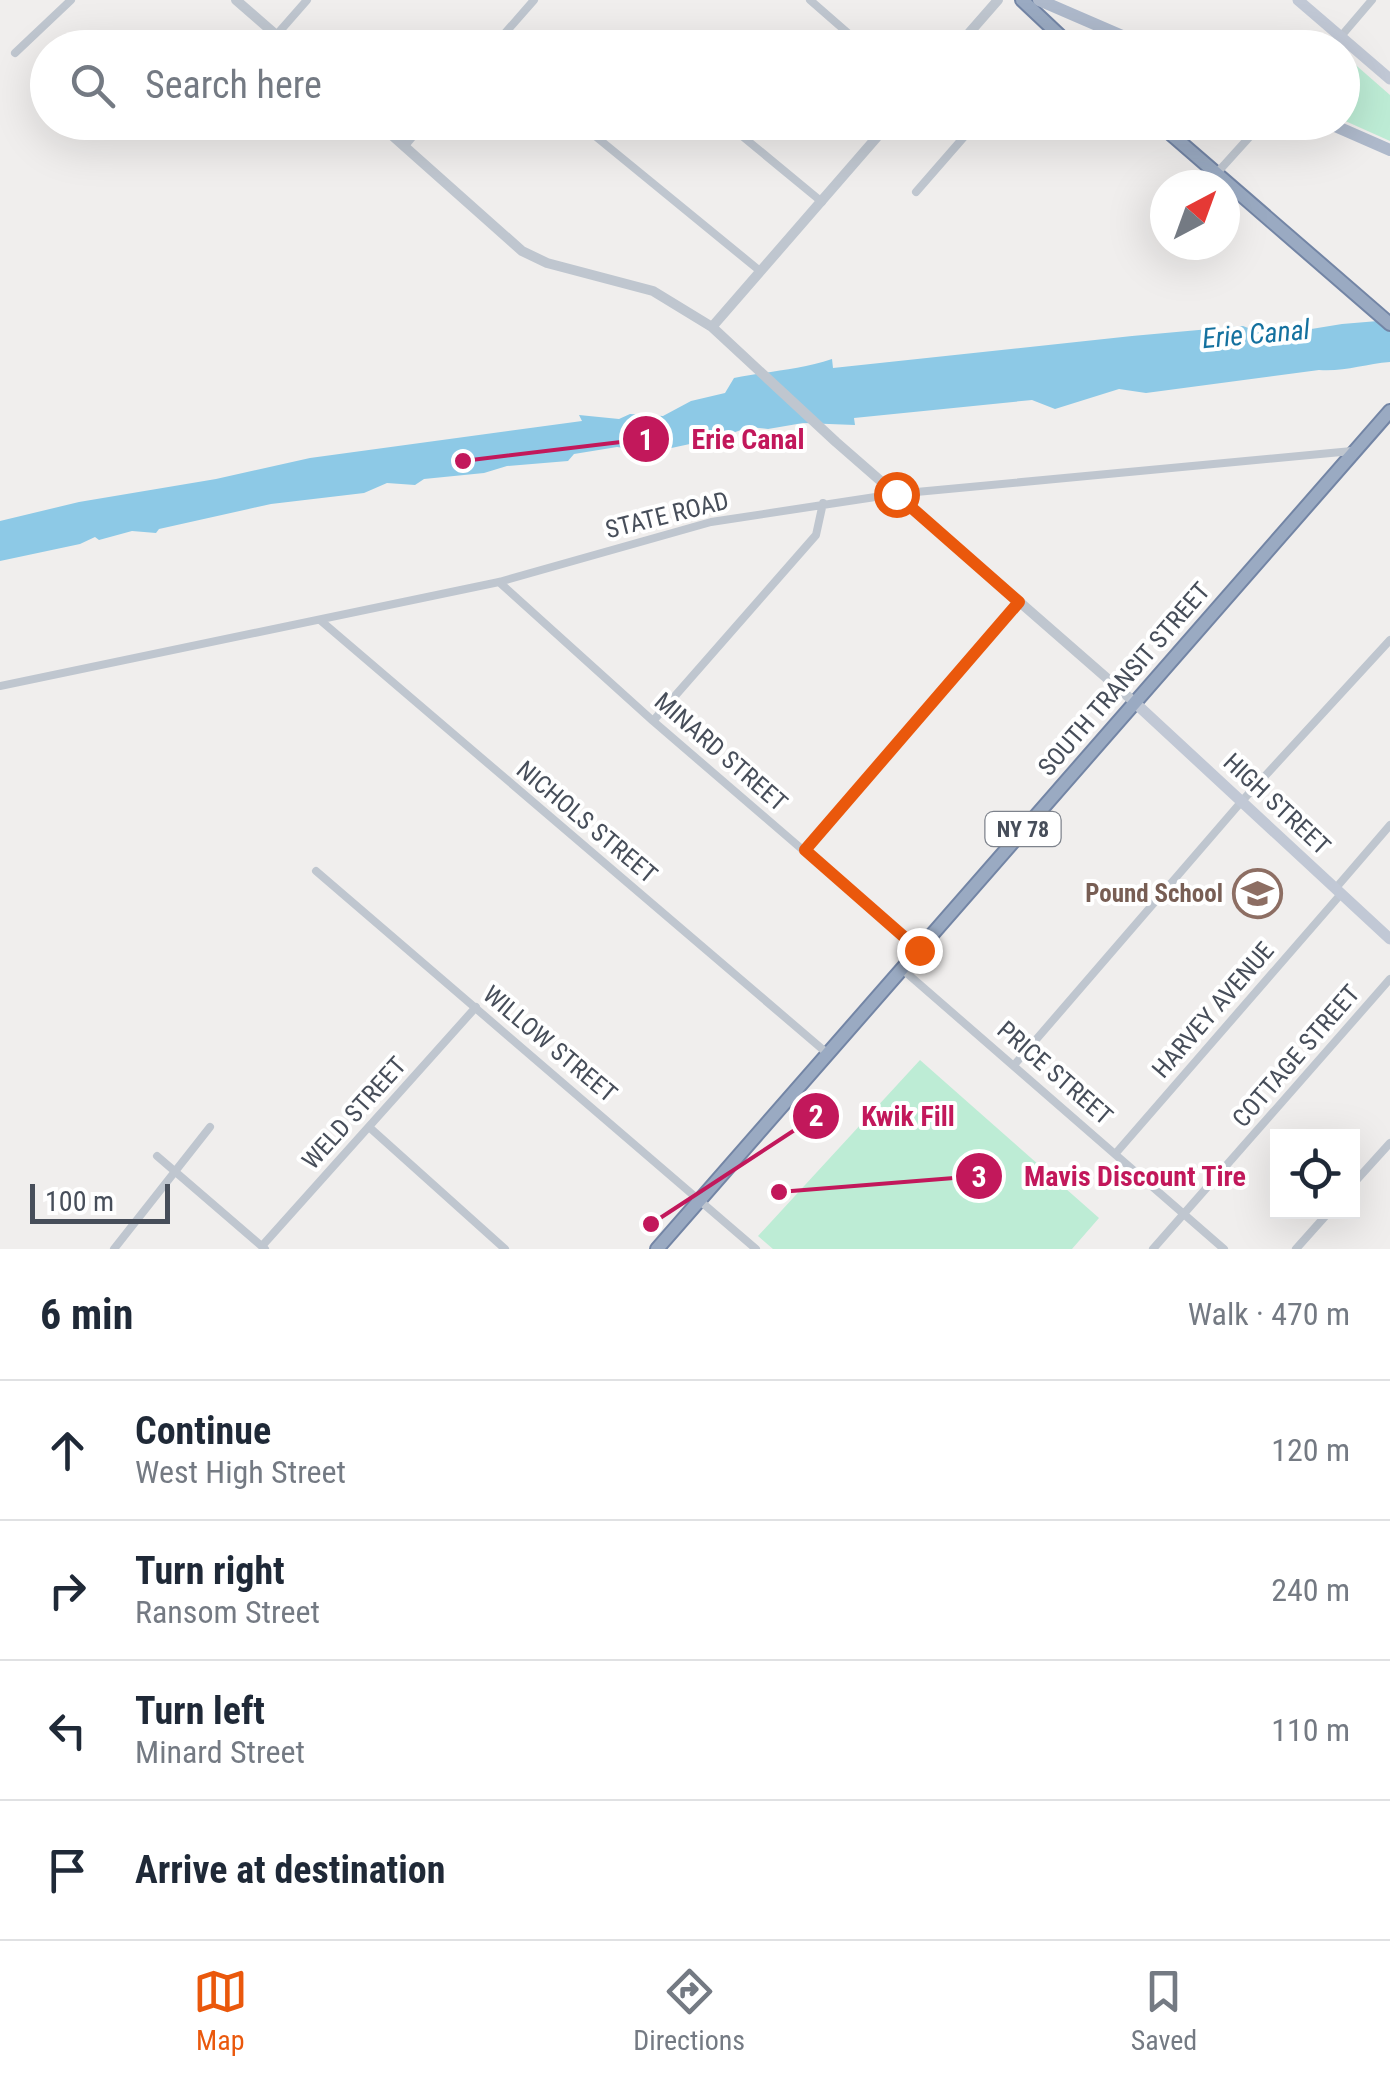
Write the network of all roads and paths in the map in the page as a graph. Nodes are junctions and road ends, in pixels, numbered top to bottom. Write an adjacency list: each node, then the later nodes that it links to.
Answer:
1 (71, 0): 11 (street)
2 (236, 0): 12 (street)
3 (307, 0): 13 (street)
4 (534, 0): 14 (street)
5 (810, 0): 15 (street)
6 (998, 0): 16 (street)
7 (1022, 0): 17 (highway)
8 (1039, 0): 18 (main road)
9 (1298, 0): 19 (main road)
10 (1372, 0): 20 (street)
11 (39, 30)
12 (271, 30)
13 (280, 30)
14 (508, 30)
15 (844, 30)
16 (972, 30)
17 (1053, 30)
18 (1108, 30)
19 (1333, 30)
20 (1347, 30)
21 (30, 39): 22 (street)
22 (15, 53)
23 (1360, 53): 24 (main road)
24 (1390, 79)
25 (1360, 137): 35 (main road)
26 (397, 140): 34 (street)
27 (410, 140): 34 (street)
28 (600, 140): 41 (street)
29 (746, 140): 40 (street)
30 (875, 140): 40 (street)
31 (961, 140): 38 (street)
32 (1177, 140): 36 (highway)
33 (1247, 140): 37 (street)
34 (404, 146): 43 (street)
35 (1390, 150)
36 (1211, 170)
37 (1220, 170)
38 (916, 192)
39 (1240, 194): 42 (highway)
40 (822, 202): 41 (street)
41 (760, 271): 43 (street)
42 (1383, 315)
43 (712, 327): 46 (street)
44 (1387, 420): 45 (highway, SOUTH TRANSIT STREET / NY 78)
45 (1355, 451): 46 (street, STATE ROAD); 53 (highway, SOUTH TRANSIT STREET / NY 78)
46 (896, 494): 47 (street, STATE ROAD); 49 (street)
47 (823, 503): 48 (street, STATE ROAD); 54 (street)
48 (499, 582): 50 (street, STATE ROAD); 54 (street, MINARD STREET)
49 (1019, 602): 53 (street); 57 (street)
50 (320, 620): 52 (street, STATE ROAD); 65 (street, NICHOLS STREET)
51 (1390, 640): 55 (street)
52 (0, 686)
53 (1133, 701): 55 (main road, HIGH STREET); 61 (highway, SOUTH TRANSIT STREET / NY 78)
54 (653, 721): 57 (street, MINARD STREET)
55 (1242, 801): 59 (main road, HIGH STREET); 66 (street)
56 (1390, 825): 59 (street, HARVEY AVENUE)
57 (805, 850): 61 (street, MINARD STREET)
58 (316, 870): 64 (street, WILLOW STREET)
59 (1338, 891): 60 (main road, HIGH STREET); 70 (street, HARVEY AVENUE)
60 (1390, 939)
61 (919, 950): 62 (highway, SOUTH TRANSIT STREET / NY 78)
62 (902, 969): 65 (highway, SOUTH TRANSIT STREET / NY 78); 66 (street, PRICE STREET)
63 (1390, 980): 75 (street, COTTAGE STREET)
64 (476, 1006): 68 (street, WELD STREET); 74 (street, WILLOW STREET)
65 (828, 1054): 74 (highway, SOUTH TRANSIT STREET / NY 78)
66 (1015, 1064): 70 (street, PRICE STREET)
67 (210, 1127): 72 (street)
68 (369, 1127): 77 (street, WELD STREET); 79 (street)
69 (1390, 1142): 73 (street)
70 (1116, 1153): 75 (street, PRICE STREET)
71 (157, 1156): 72 (street)
72 (176, 1173): 77 (street); 78 (street)
73 (1360, 1176)
74 (701, 1199): 80 (highway, SOUTH TRANSIT STREET / NY 78); 81 (street, WILLOW STREET)
75 (1184, 1214): 82 (street, COTTAGE STREET); 83 (street, PRICE STREET)
76 (1323, 1219): 84 (street)
77 (264, 1248)
78 (114, 1249)
79 (505, 1249)
80 (657, 1249)
81 (756, 1249)
82 (1153, 1249)
83 (1224, 1249)
84 (1296, 1249)

